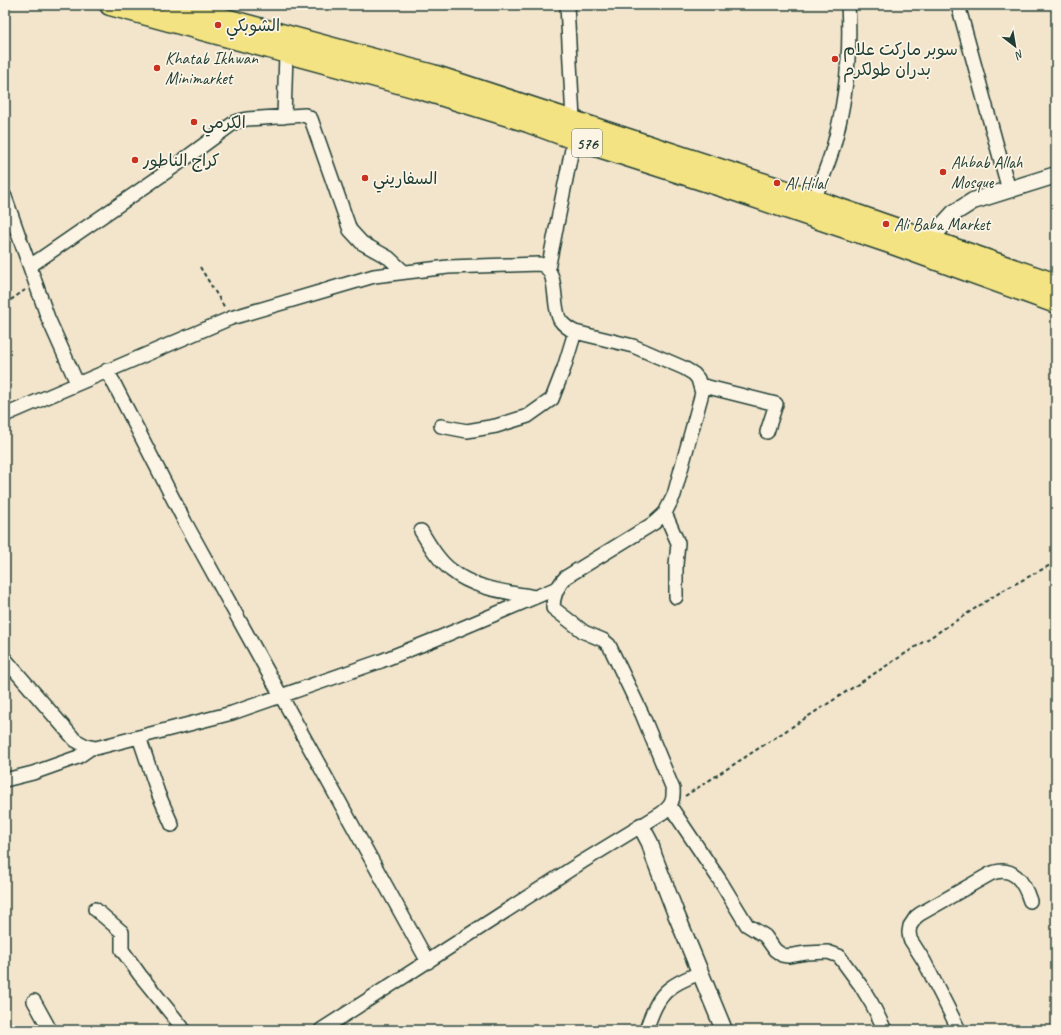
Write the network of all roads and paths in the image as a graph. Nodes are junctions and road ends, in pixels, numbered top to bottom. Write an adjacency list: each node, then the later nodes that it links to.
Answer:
1 (110, 5): 6 (main road, 576)
2 (173, 5): 8 (main road, 576)
3 (567, 5): 8 (street)
4 (848, 5): 12 (street)
5 (958, 5): 10 (street)
6 (286, 53): 7 (street); 8 (main road, 576)
7 (284, 117): 14 (street); 17 (street)
8 (574, 130): 12 (main road, 576); 16 (street); 20 (main road, 576)
9 (1056, 175): 10 (street)
10 (1009, 190): 13 (street)
11 (5, 197): 14 (street)
12 (814, 200): 13 (main road, 576)
13 (929, 240): 19 (main road, 576)
14 (30, 266): 18 (street)
15 (200, 267): 22 (path)
16 (548, 269): 17 (street); 23 (street)
17 (404, 272): 22 (street)
18 (36, 283): 21 (path); 25 (street)
19 (1056, 284)
20 (1056, 302)
21 (5, 304)
22 (230, 318): 24 (street)
23 (575, 332): 26 (street); 28 (street)
24 (107, 370): 25 (street); 37 (street)
25 (77, 383): 27 (street)
26 (700, 385): 29 (street); 30 (street)
27 (5, 415)
28 (441, 426)
29 (767, 432)
30 (665, 513): 33 (street); 35 (street)
31 (421, 530): 34 (street)
32 (1056, 562): 41 (path)
33 (556, 588): 34 (street); 41 (street)
34 (535, 597): 37 (street)
35 (676, 597)
36 (5, 659): 39 (street)
37 (282, 695): 38 (street); 46 (street)
38 (139, 737): 39 (street); 42 (street)
39 (91, 748): 40 (street)
40 (5, 780)
41 (670, 806): 43 (street); 54 (street)
42 (172, 825)
43 (641, 826): 46 (street); 47 (street)
44 (1030, 901): 55 (street)
45 (96, 909): 50 (street)
46 (428, 962): 51 (street)
47 (700, 973): 52 (street); 53 (street)
48 (34, 1001): 49 (street)
49 (50, 1030)
50 (182, 1030)
51 (321, 1030)
52 (646, 1030)
53 (724, 1030)
54 (885, 1030)
55 (959, 1030)

